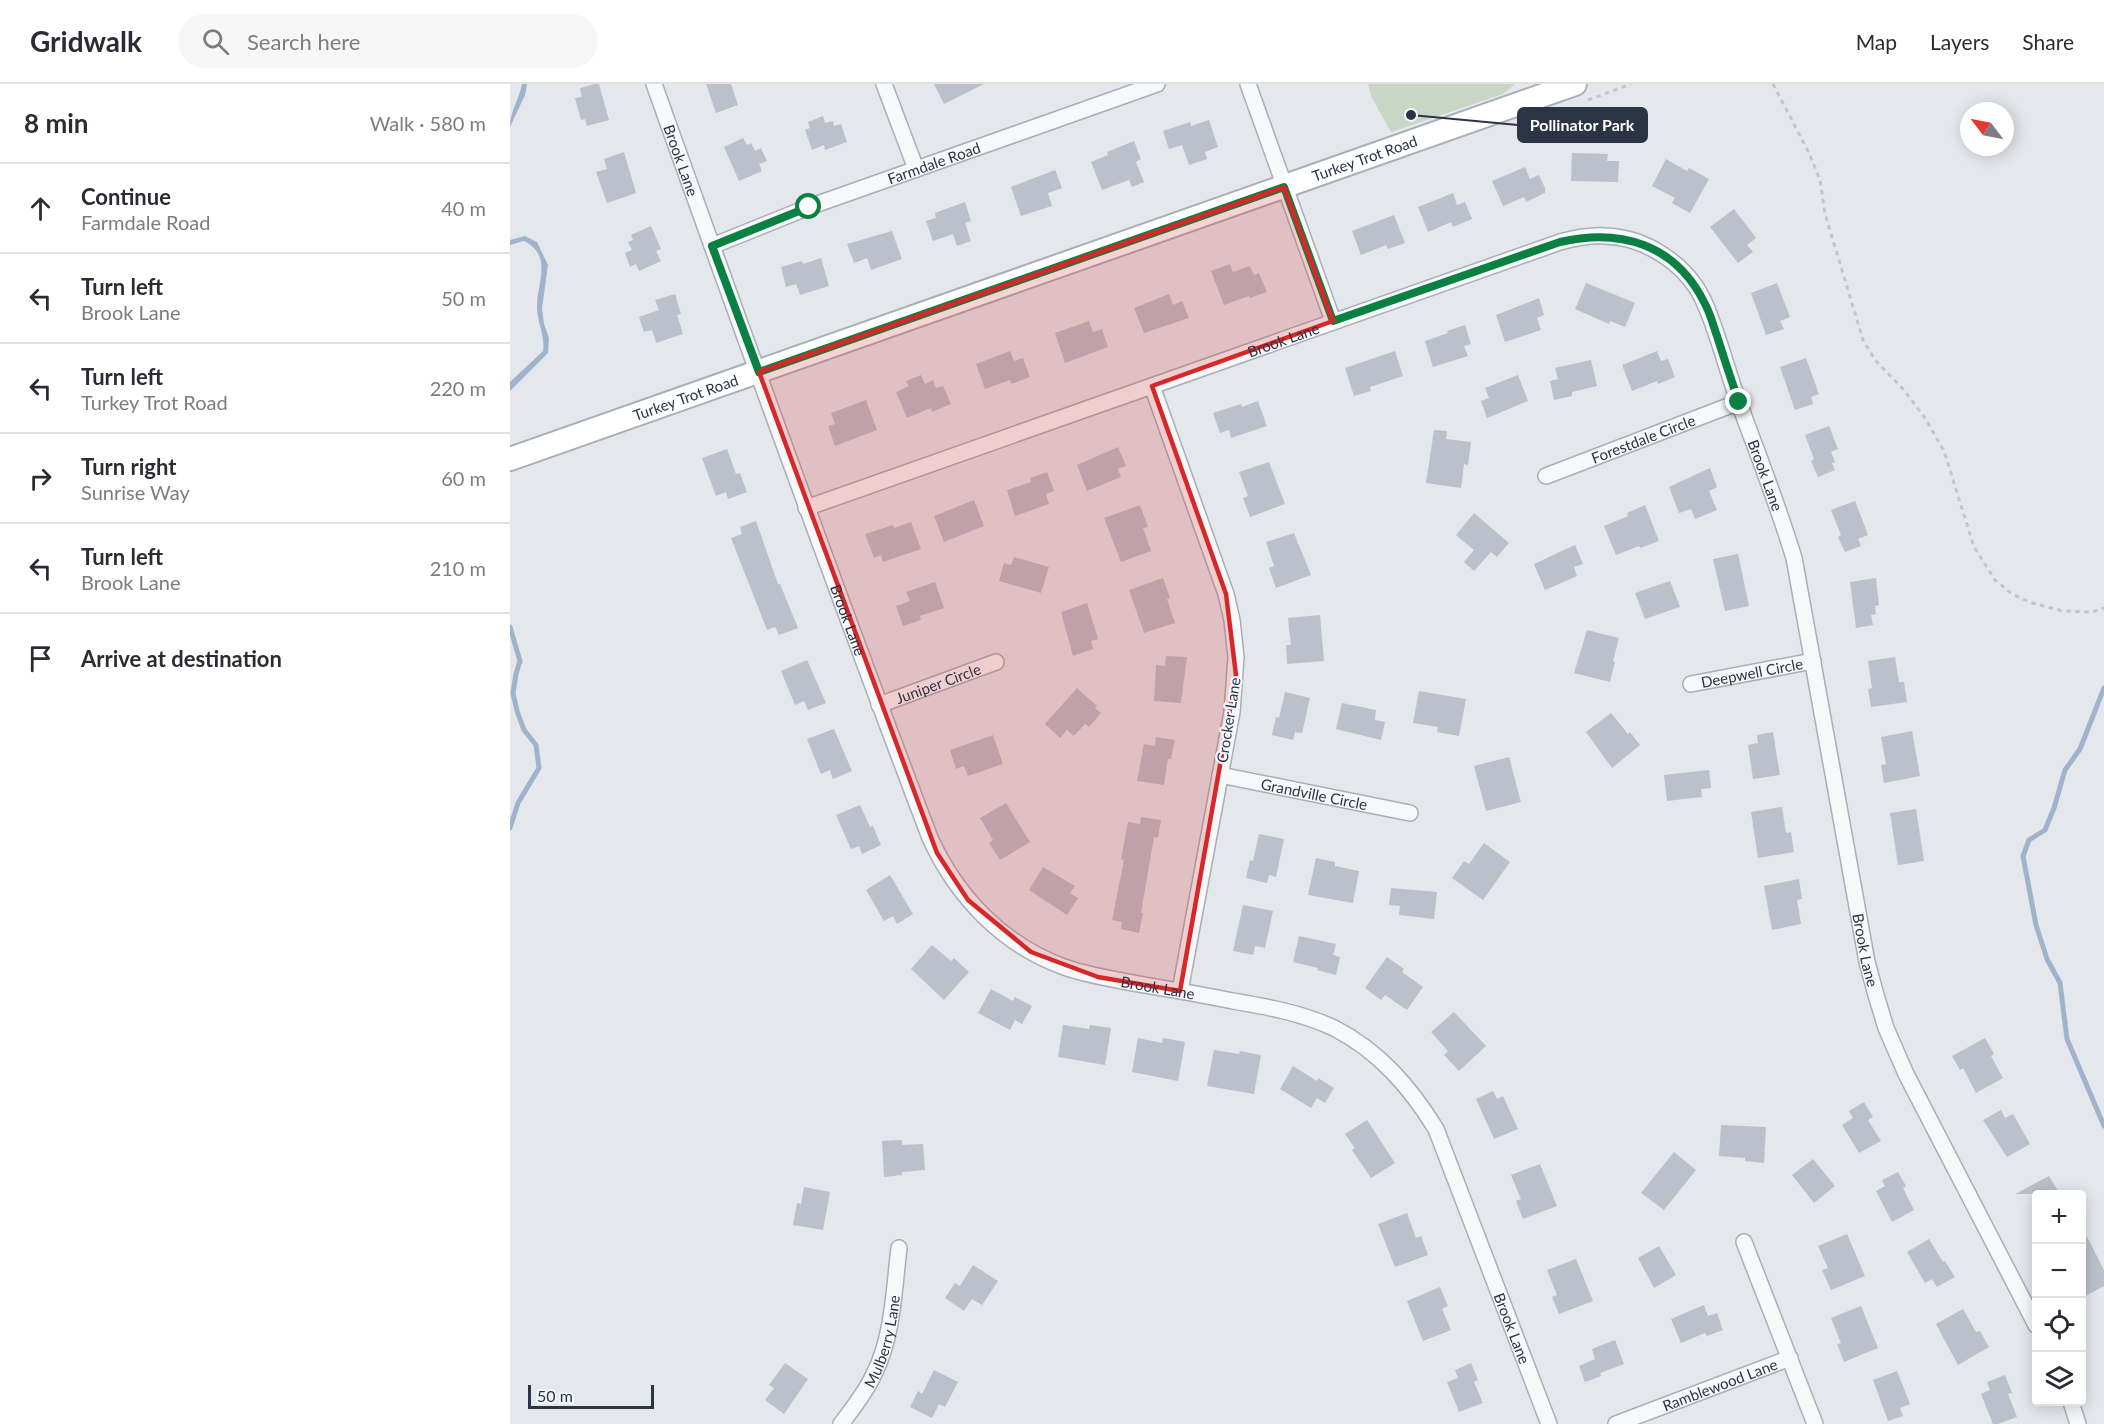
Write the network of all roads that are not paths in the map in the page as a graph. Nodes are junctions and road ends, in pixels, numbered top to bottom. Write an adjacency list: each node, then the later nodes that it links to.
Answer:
1 (654, 84): 9 (street, Brook Lane)
2 (884, 84): 7 (street)
3 (1157, 84): 7 (street, Farmdale Road)
4 (1248, 84): 8 (street)
5 (1575, 84): 6 (street, Turkey Trot Road)
6 (1548, 88): 8 (street, Turkey Trot Road)
7 (916, 169): 9 (street, Farmdale Road)
8 (1284, 187): 10 (street); 11 (street, Turkey Trot Road)
9 (712, 246): 11 (street, Brook Lane)
10 (1333, 321): 12 (street, Brook Lane); 13 (street, Brook Lane)
11 (759, 372): 14 (street, Turkey Trot Road); 16 (street, Brook Lane)
12 (1152, 386): 16 (street, Brook Lane); 21 (street, Crocker Lane)
13 (1739, 402): 15 (street, Forestdale Circle); 17 (street, Brook Lane)
14 (510, 459)
15 (1546, 476)
16 (806, 507): 20 (street, Brook Lane)
17 (1813, 661): 19 (street, Deepwell Circle); 26 (street, Brook Lane)
18 (996, 662): 20 (street, Juniper Circle)
19 (1691, 684)
20 (879, 705): 23 (street, Brook Lane)
21 (1220, 775): 22 (street, Grandville Circle); 23 (street, Crocker Lane)
22 (1410, 813)
23 (1180, 991): 30 (street, Brook Lane)
24 (1744, 1242): 27 (street)
25 (899, 1248): 29 (street, Mulberry Lane)
26 (2032, 1315)
27 (1790, 1358): 31 (street, Ramblewood Lane); 32 (street)
28 (2073, 1406): 33 (street)
29 (841, 1424)
30 (1549, 1424)
31 (1616, 1424)
32 (1815, 1424)
33 (2078, 1424)

